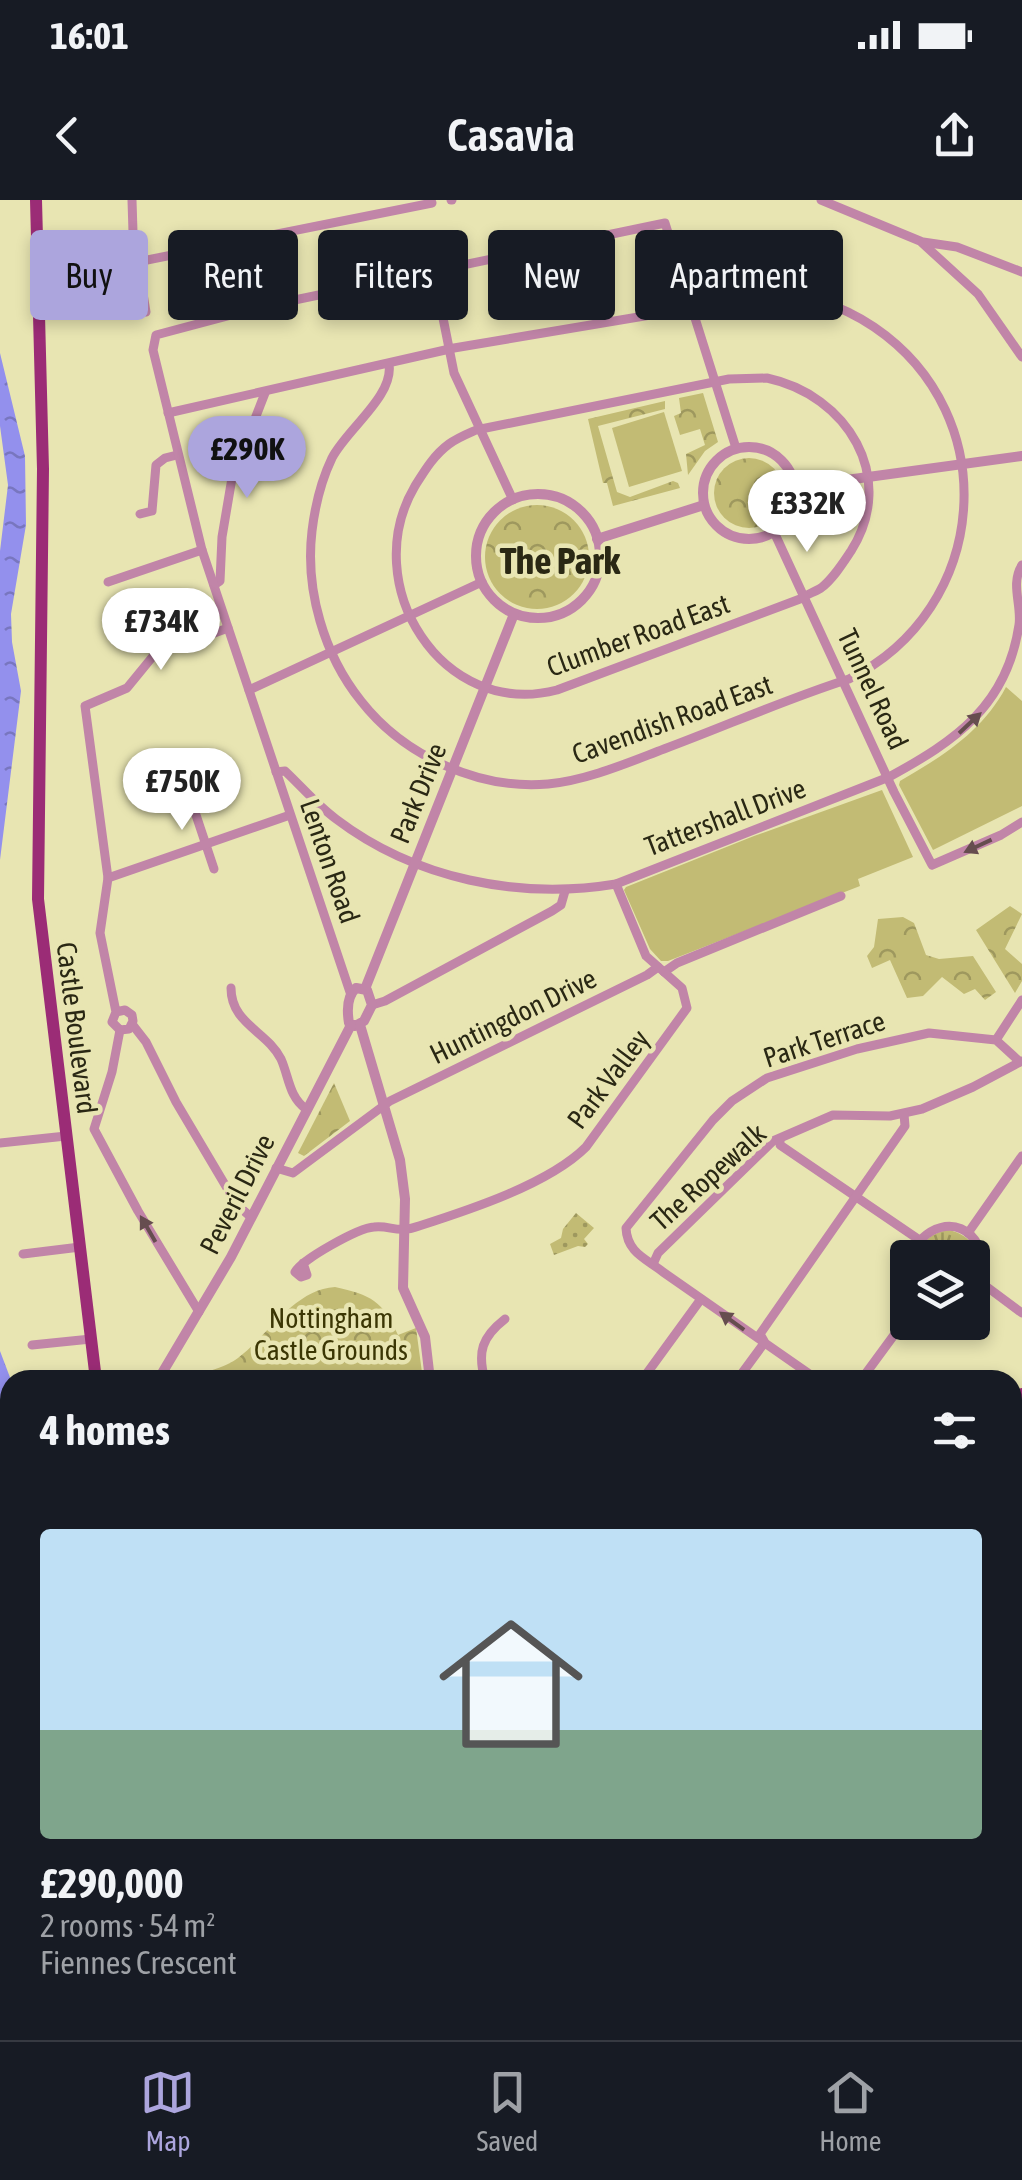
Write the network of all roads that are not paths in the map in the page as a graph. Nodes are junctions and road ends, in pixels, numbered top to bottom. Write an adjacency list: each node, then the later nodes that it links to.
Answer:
1 (36, 200): 78 (main road, Castle Boulevard)
2 (132, 200): 5 (street)
3 (820, 200): 9 (street)
4 (432, 202): 10 (street)
5 (134, 230)
6 (635, 230): 11 (street)
7 (637, 230): 8 (street)
8 (667, 230)
9 (920, 241): 12 (street); 19 (street)
10 (148, 260)
11 (468, 266)
12 (1022, 272)
13 (318, 296): 23 (street, Lenton Road)
14 (843, 311): 28 (street, Cavendish Road East)
15 (635, 318): 18 (street, Cavendish Road East)
16 (444, 320): 18 (street)
17 (696, 320): 21 (street)
18 (450, 350): 20 (street, Cavendish Road East); 24 (street)
19 (1022, 357)
20 (389, 364): 22 (street, Cavendish Road East); 46 (street, Cavendish Road East)
21 (716, 382): 24 (street); 25 (street); 29 (street)
22 (264, 393): 23 (street, Cavendish Road East); 40 (street)
23 (168, 414): 26 (street, Lenton Road)
24 (482, 430): 31 (street); 44 (street)
25 (736, 448): 30 (street); 32 (street)
26 (178, 456): 33 (street); 36 (street, Lenton Road)
27 (1022, 456): 28 (street)
28 (963, 466): 29 (street); 47 (street, Cavendish Road East)
29 (866, 478): 30 (street); 42 (street)
30 (795, 488): 34 (street)
31 (513, 500): 35 (street); 39 (street)
32 (704, 504): 34 (street); 35 (street)
33 (140, 514)
34 (774, 532): 42 (street, Tunnel Road)
35 (597, 539): 43 (street)
36 (202, 550): 38 (street); 40 (street, Lenton Road)
37 (1022, 565): 41 (street, Tattershall Drive)
38 (108, 582)
39 (482, 582): 43 (street); 44 (street)
40 (214, 586): 45 (street, Lenton Road)
41 (1019, 594): 52 (street, Tattershall Drive, one-way to 41)
42 (804, 596): 47 (street, Tunnel Road); 48 (street, Clumber Road East)
43 (514, 614): 48 (street, Park Drive)
44 (408, 617): 46 (street); 48 (street)
45 (228, 628): 49 (street, Lenton Road); 59 (street)
46 (333, 654): 49 (street); 50 (street, Cavendish Road East)
47 (844, 680): 50 (street, Cavendish Road East); 52 (street, Tunnel Road)
48 (484, 688): 50 (street, Park Drive)
49 (249, 690): 51 (street, Lenton Road)
50 (453, 769): 57 (street, Park Drive)
51 (276, 772): 54 (street, Lenton Road); 57 (street, Tattershall Drive)
52 (889, 777): 55 (street, Tunnel Road, one-way to 52); 60 (street, Tattershall Drive)
53 (186, 785): 56 (street)
54 (290, 814): 56 (street); 66 (street, Lenton Road)
55 (1022, 822)
56 (206, 844): 58 (street); 59 (street)
57 (414, 864): 61 (street, Tattershall Drive); 65 (street, Park Drive)
58 (214, 869)
59 (108, 878): 69 (street)
60 (616, 884): 61 (street, Tattershall Drive); 63 (street)
61 (565, 891): 68 (street)
62 (841, 896): 63 (street, Huntingdon Drive)
63 (661, 969): 75 (street, Huntingdon Drive); 85 (street, Park Valley)
64 (231, 988): 76 (street)
65 (365, 989): 66 (street); 68 (street)
66 (351, 995): 71 (street, Lenton Road)
67 (1022, 1000): 73 (street)
68 (372, 1005): 71 (street)
69 (116, 1012): 70 (street); 72 (street)
70 (132, 1024): 72 (street); 84 (street)
71 (356, 1025): 75 (street, Lenton Road); 76 (street, Peveril Drive)
72 (120, 1030): 93 (street, one-way to 72)
73 (996, 1040): 74 (street); 90 (street, Park Terrace)
74 (1021, 1062): 77 (street, The Ropewalk)
75 (386, 1104): 82 (street, Huntingdon Drive); 85 (street, Lenton Road)
76 (306, 1109): 82 (street, Peveril Drive)
77 (904, 1114): 79 (street, The Ropewalk); 83 (street)
78 (66, 1136): 80 (street); 88 (main road, Castle Boulevard)
79 (780, 1140): 83 (street); 90 (street, The Ropewalk)
80 (0, 1143)
81 (1022, 1156): 86 (street)
82 (276, 1168): 84 (street, Peveril Drive)
83 (856, 1198): 87 (street); 98 (street)
84 (251, 1217): 93 (street, Peveril Drive)
85 (403, 1230): 91 (street); 102 (street, Lenton Road)
86 (968, 1233): 87 (street); 94 (street)
87 (918, 1239)
88 (80, 1247): 89 (street); 96 (main road, Castle Boulevard)
89 (23, 1254)
90 (654, 1262): 92 (street)
91 (303, 1263)
92 (701, 1299): 98 (street, one-way to 92); 104 (street)
93 (199, 1312): 101 (street, Peveril Drive)
94 (1022, 1312)
95 (505, 1318): 103 (street)
96 (90, 1339): 99 (street); 100 (main road, Castle Boulevard)
97 (890, 1340): 107 (street)
98 (764, 1341): 105 (street); 106 (street)
99 (32, 1345)
100 (95, 1370)
101 (164, 1370)
102 (429, 1370)
103 (483, 1370)
104 (649, 1370)
105 (745, 1370)
106 (804, 1370)
107 (868, 1370)

